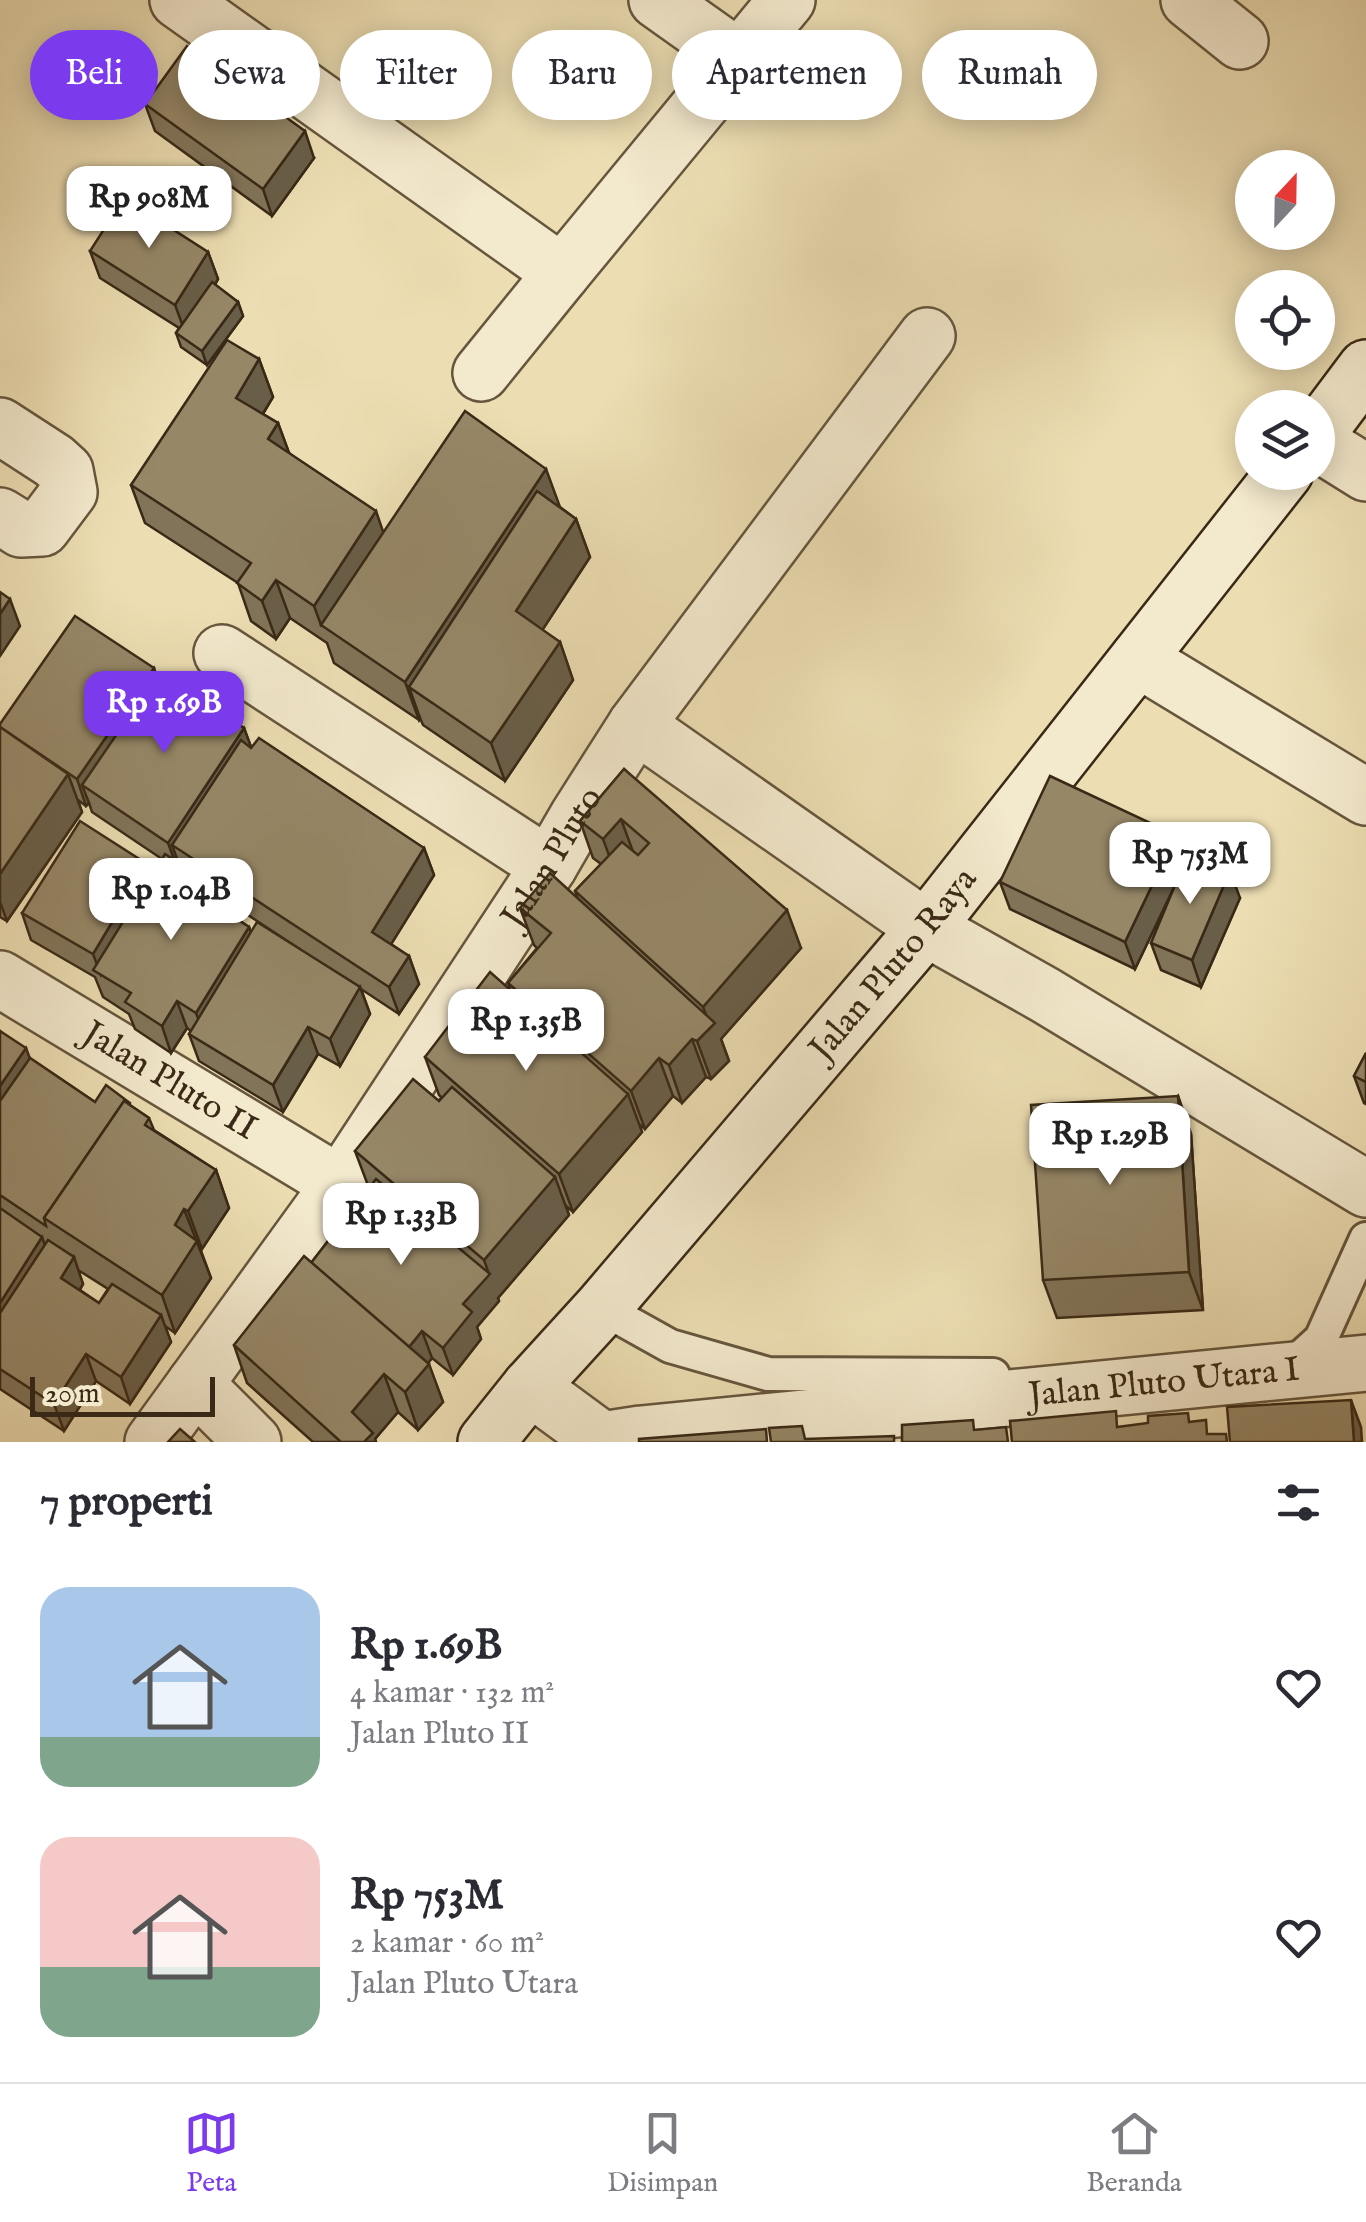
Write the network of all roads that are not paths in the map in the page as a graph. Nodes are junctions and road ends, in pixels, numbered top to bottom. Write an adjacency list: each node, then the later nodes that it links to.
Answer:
1 (178, 0): 9 (street)
2 (657, 0): 5 (street)
3 (788, 0): 6 (street)
4 (1189, 0): 7 (street)
5 (698, 30)
6 (764, 30)
7 (1240, 41)
8 (690, 120): 9 (street)
9 (562, 274): 12 (street)
10 (927, 336): 21 (street, Jalan Pluto)
11 (1366, 368): 13 (street)
12 (481, 372)
13 (1335, 409)
14 (0, 426): 18 (street)
15 (1335, 453): 16 (street)
16 (1366, 473)
17 (1272, 490): 20 (street, Jalan Pluto Raya)
18 (0, 516)
19 (222, 654): 23 (street)
20 (1138, 659): 22 (street); 24 (street, Jalan Pluto Raya)
21 (636, 725): 23 (street, Jalan Pluto); 24 (street)
22 (1366, 797)
23 (549, 866): 26 (street, Jalan Pluto)
24 (926, 928): 27 (street); 29 (street, Jalan Pluto Raya)
25 (0, 979): 26 (street, Jalan Pluto II)
26 (340, 1184): 31 (street, Jalan Pluto)
27 (1366, 1189)
28 (1366, 1238): 29 (lane)
29 (617, 1317): 32 (street, Jalan Pluto Raya)
30 (1366, 1363): 33 (street, Jalan Pluto Utara I)
31 (194, 1384): 34 (street, Jalan Pluto); 35 (street)
32 (530, 1387): 33 (street); 36 (street, Jalan Pluto Raya)
33 (611, 1439)
34 (153, 1442)
35 (253, 1442)
36 (486, 1442)

